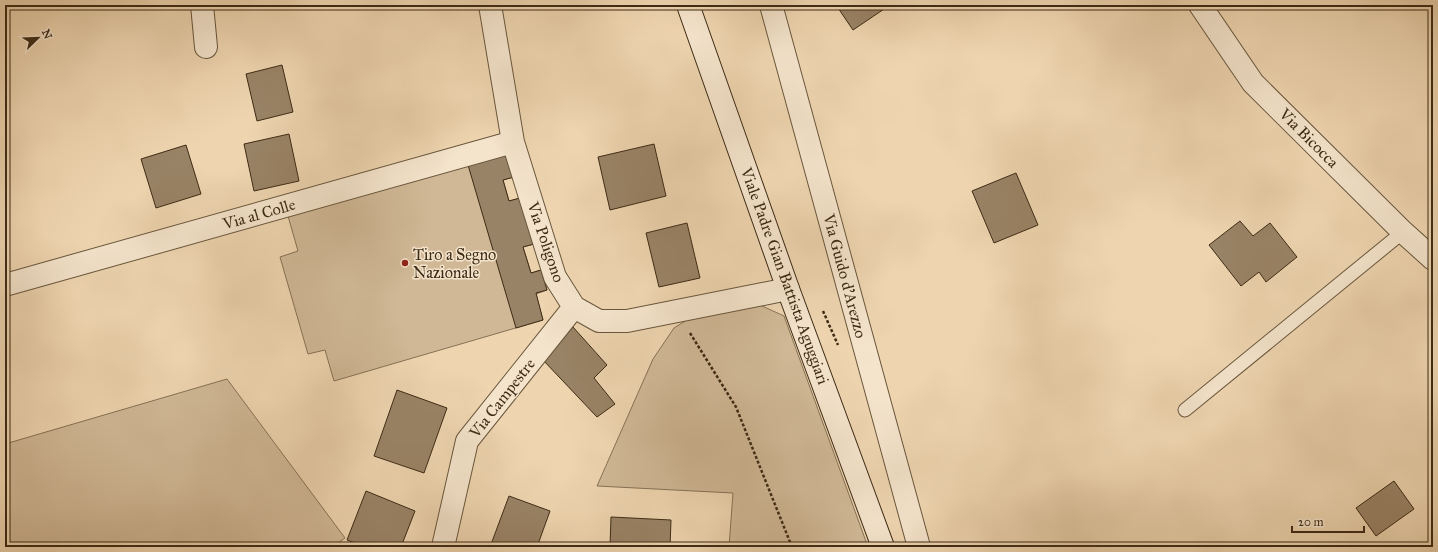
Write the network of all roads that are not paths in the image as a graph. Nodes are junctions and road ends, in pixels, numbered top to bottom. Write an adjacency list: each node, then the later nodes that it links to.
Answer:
1 (202, 5): 6 (street)
2 (490, 5): 7 (street, Via Poligono)
3 (688, 5): 11 (street, Viale Padre Gian Battista Aguggiari)
4 (771, 5): 16 (street, Via Guido d'Arezzo)
5 (1200, 5): 8 (street, Via Bicocca)
6 (206, 47)
7 (513, 142): 10 (street, Via al Colle); 12 (street, Via Poligono)
8 (1403, 232): 9 (street, Via Bicocca); 13 (lane)
9 (1433, 259)
10 (5, 285)
11 (788, 289): 12 (street, Via Poligono); 15 (street, Viale Padre Gian Battista Aguggiari)
12 (574, 307): 14 (street, Via Campestre)
13 (1186, 410)
14 (443, 547)
15 (884, 547)
16 (919, 547)

